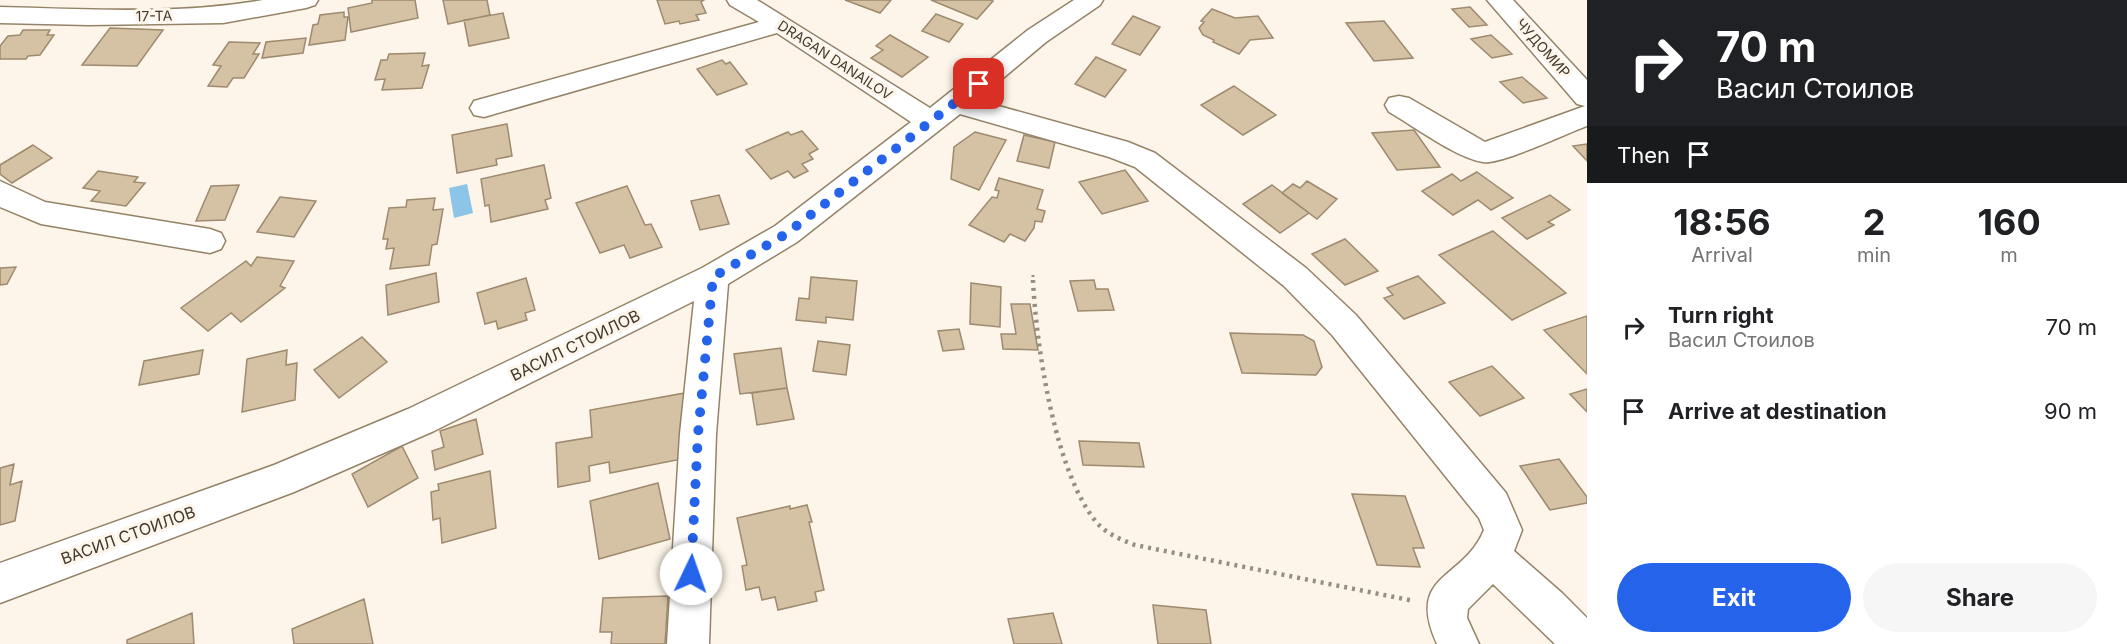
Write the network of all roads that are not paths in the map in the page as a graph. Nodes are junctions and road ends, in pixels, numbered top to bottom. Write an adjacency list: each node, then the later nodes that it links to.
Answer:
1 (306, 0): 5 (street, 17-ТА)
2 (739, 0): 6 (street, DRAGAN DANAILOV)
3 (1091, 0): 10 (street, ВАСИЛ СТОИЛОВ)
4 (1498, 0): 7 (street, ЧУДОМИР)
5 (0, 15)
6 (781, 24): 9 (street); 10 (street, DRAGAN DANAILOV)
7 (1587, 97)
8 (1399, 105): 11 (street)
9 (484, 108)
10 (942, 112): 14 (street, ВАСИЛ СТОИЛОВ); 15 (street, DRAGAN DANAILOV)
11 (1587, 115)
12 (7, 196): 13 (street)
13 (210, 242)
14 (713, 277): 16 (street, ВАСИЛ СТОИЛОВ); 17 (street)
15 (1492, 557): 18 (street); 19 (street)
16 (0, 584)
17 (688, 644)
18 (1458, 644)
19 (1583, 644)

